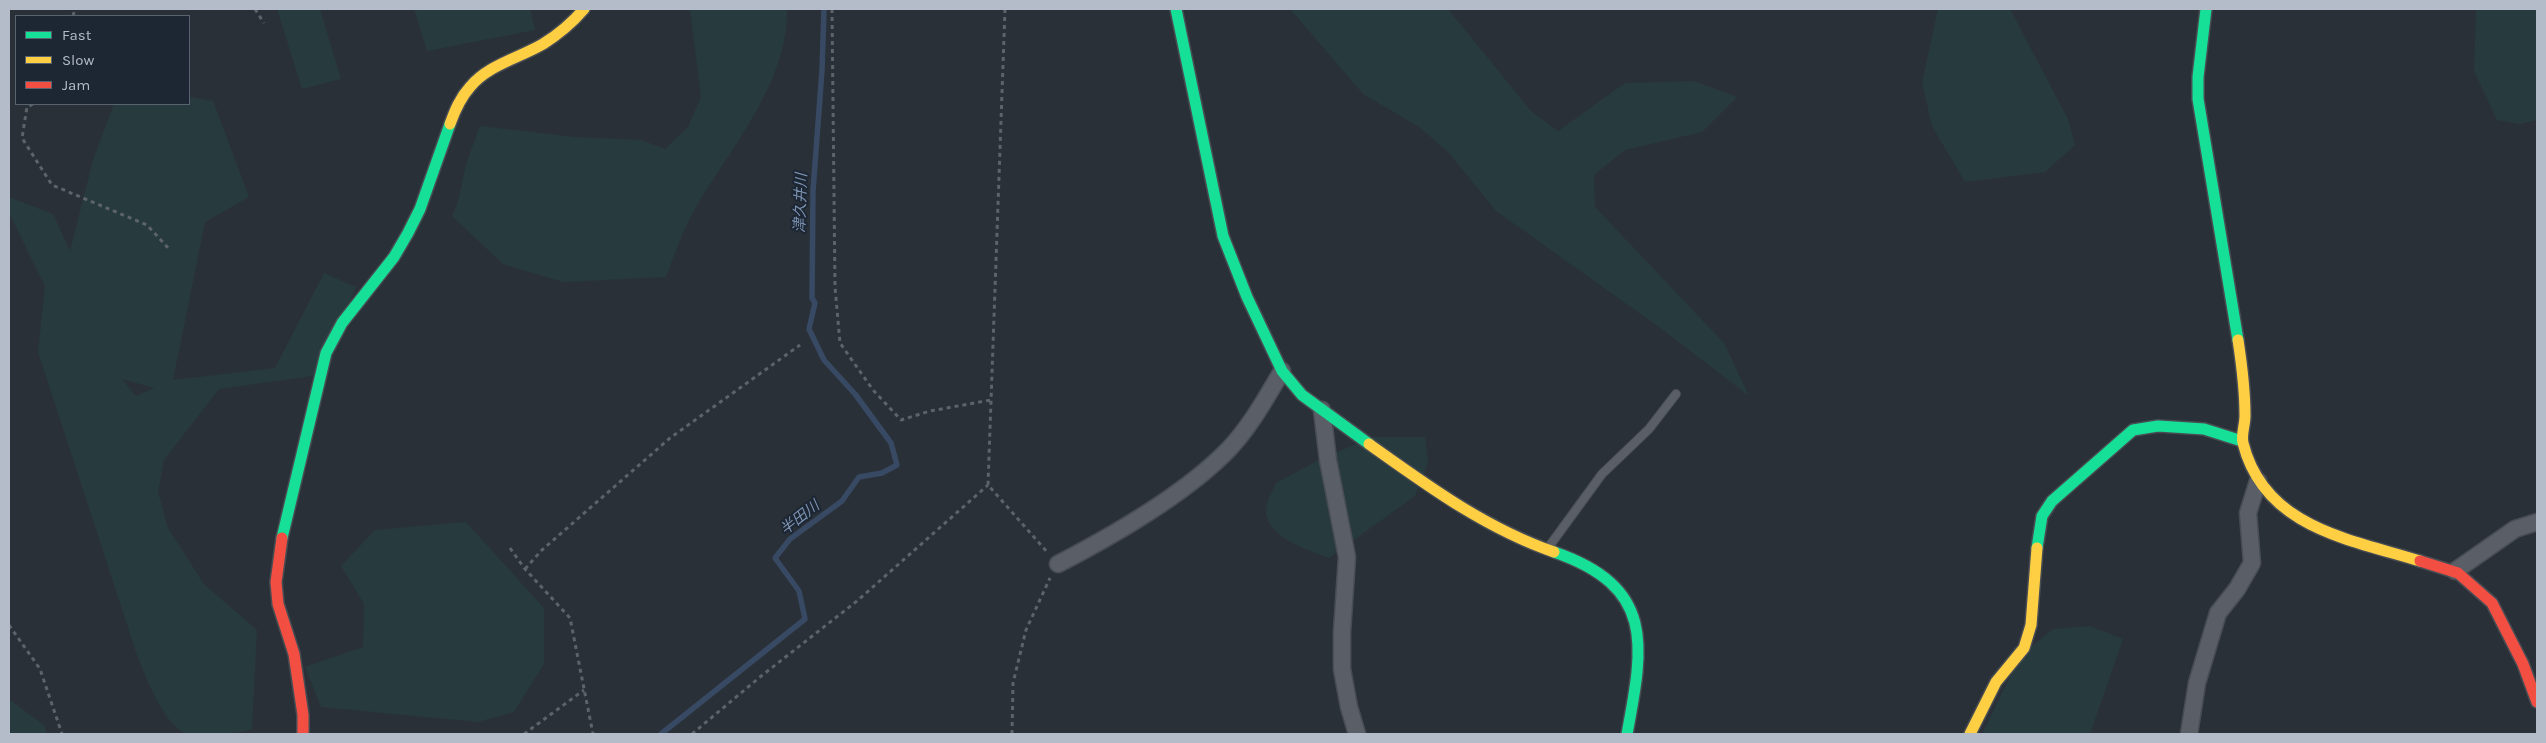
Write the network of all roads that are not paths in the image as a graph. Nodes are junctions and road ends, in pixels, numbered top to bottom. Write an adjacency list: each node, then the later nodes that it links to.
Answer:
1 (584, 9): 14 (street)
2 (1176, 9): 4 (street)
3 (2206, 9): 7 (street)
4 (1282, 372): 6 (street); 11 (street)
5 (1676, 394): 10 (lane)
6 (1322, 410): 10 (street); 15 (street)
7 (2242, 441): 8 (street); 17 (street)
8 (2258, 481): 12 (street); 18 (street)
9 (2537, 522): 12 (street)
10 (1547, 550): 16 (street)
11 (1058, 564)
12 (2455, 571): 13 (street)
13 (2537, 702)
14 (304, 734)
15 (1357, 734)
16 (1627, 734)
17 (1970, 734)
18 (2190, 734)

